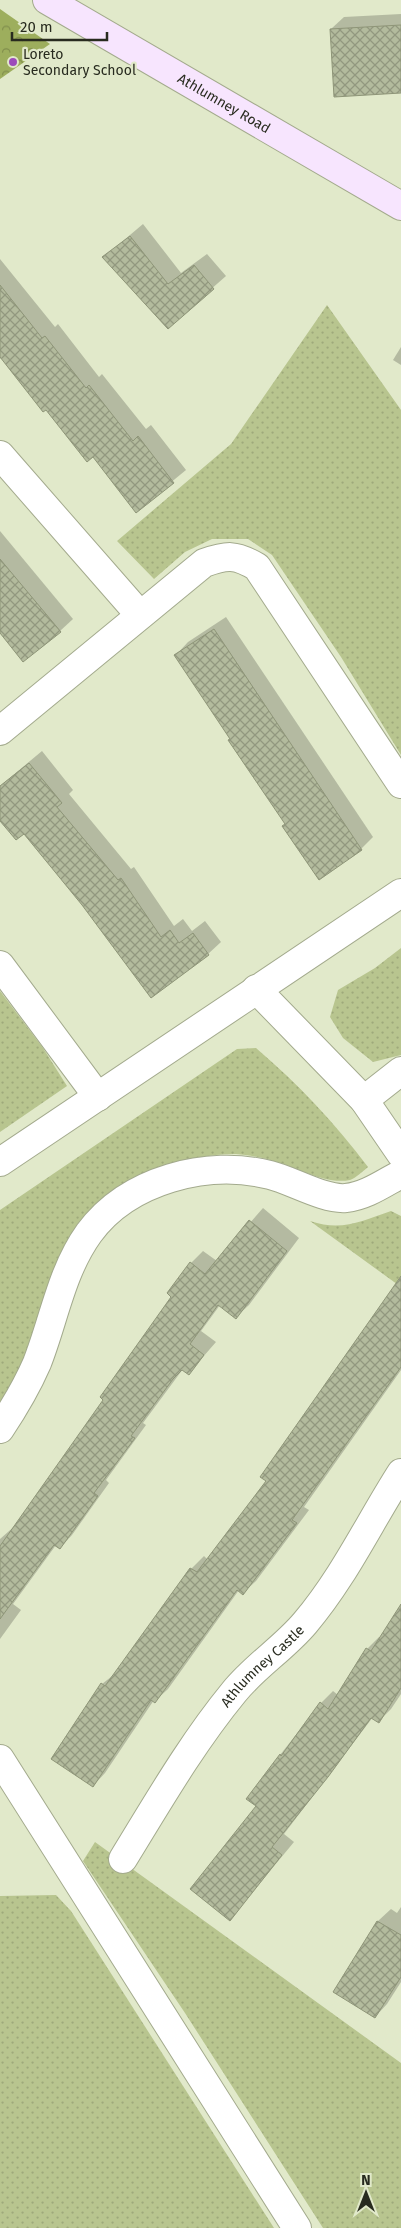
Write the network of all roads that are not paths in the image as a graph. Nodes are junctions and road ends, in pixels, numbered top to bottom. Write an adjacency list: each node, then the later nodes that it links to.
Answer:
1 (47, 0): 2 (main road, Athlumney Road)
2 (401, 206)
3 (0, 455): 4 (street)
4 (140, 615): 5 (street); 6 (street)
5 (0, 732)
6 (401, 784)
7 (401, 893): 9 (street)
8 (0, 965): 11 (street)
9 (256, 989): 11 (street); 12 (street)
10 (401, 1071): 12 (street)
11 (98, 1097): 14 (street)
12 (364, 1100): 13 (street)
13 (401, 1154)
14 (0, 1162)
15 (401, 1174): 16 (street)
16 (0, 1429)
17 (401, 1473): 19 (street, Athlumney Castle)
18 (0, 1759): 20 (street)
19 (123, 1859)
20 (297, 2228)

